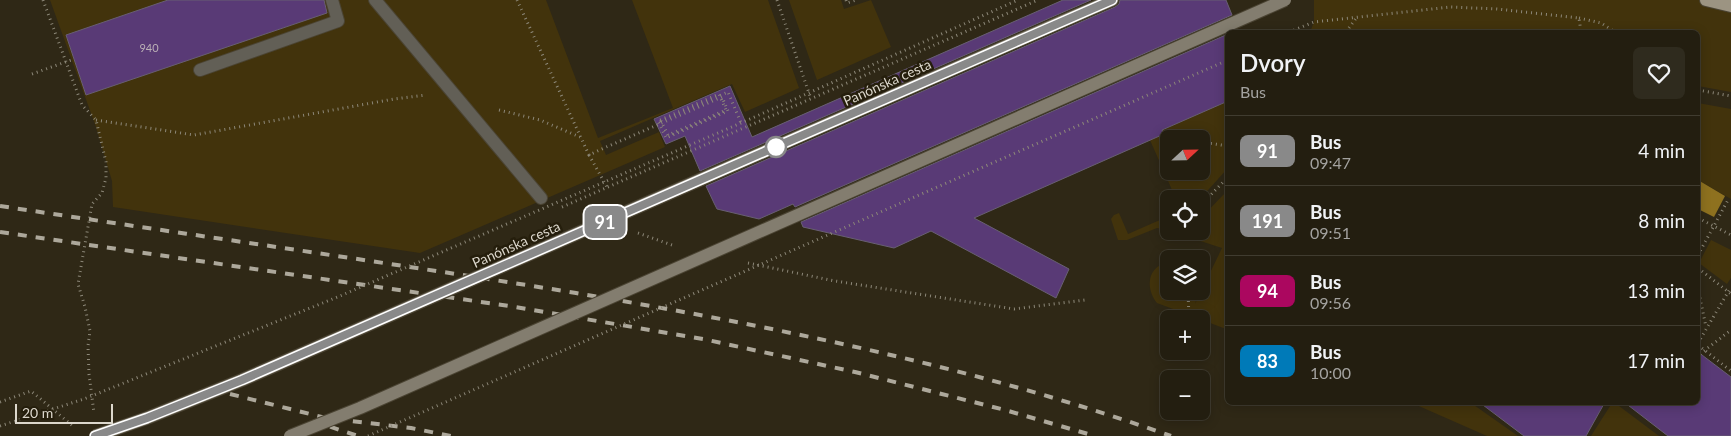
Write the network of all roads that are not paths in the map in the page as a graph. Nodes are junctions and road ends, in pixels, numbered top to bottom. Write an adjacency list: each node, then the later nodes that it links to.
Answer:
1 (332, 0): 7 (lane)
2 (376, 0): 8 (lane)
3 (1112, 0): 9 (main road, Panónska cesta, bridge)
4 (1285, 0): 10 (main road, bridge)
5 (1706, 0): 6 (main road)
6 (1731, 6)
7 (200, 70)
8 (541, 198)
9 (95, 436)
10 (290, 436)

